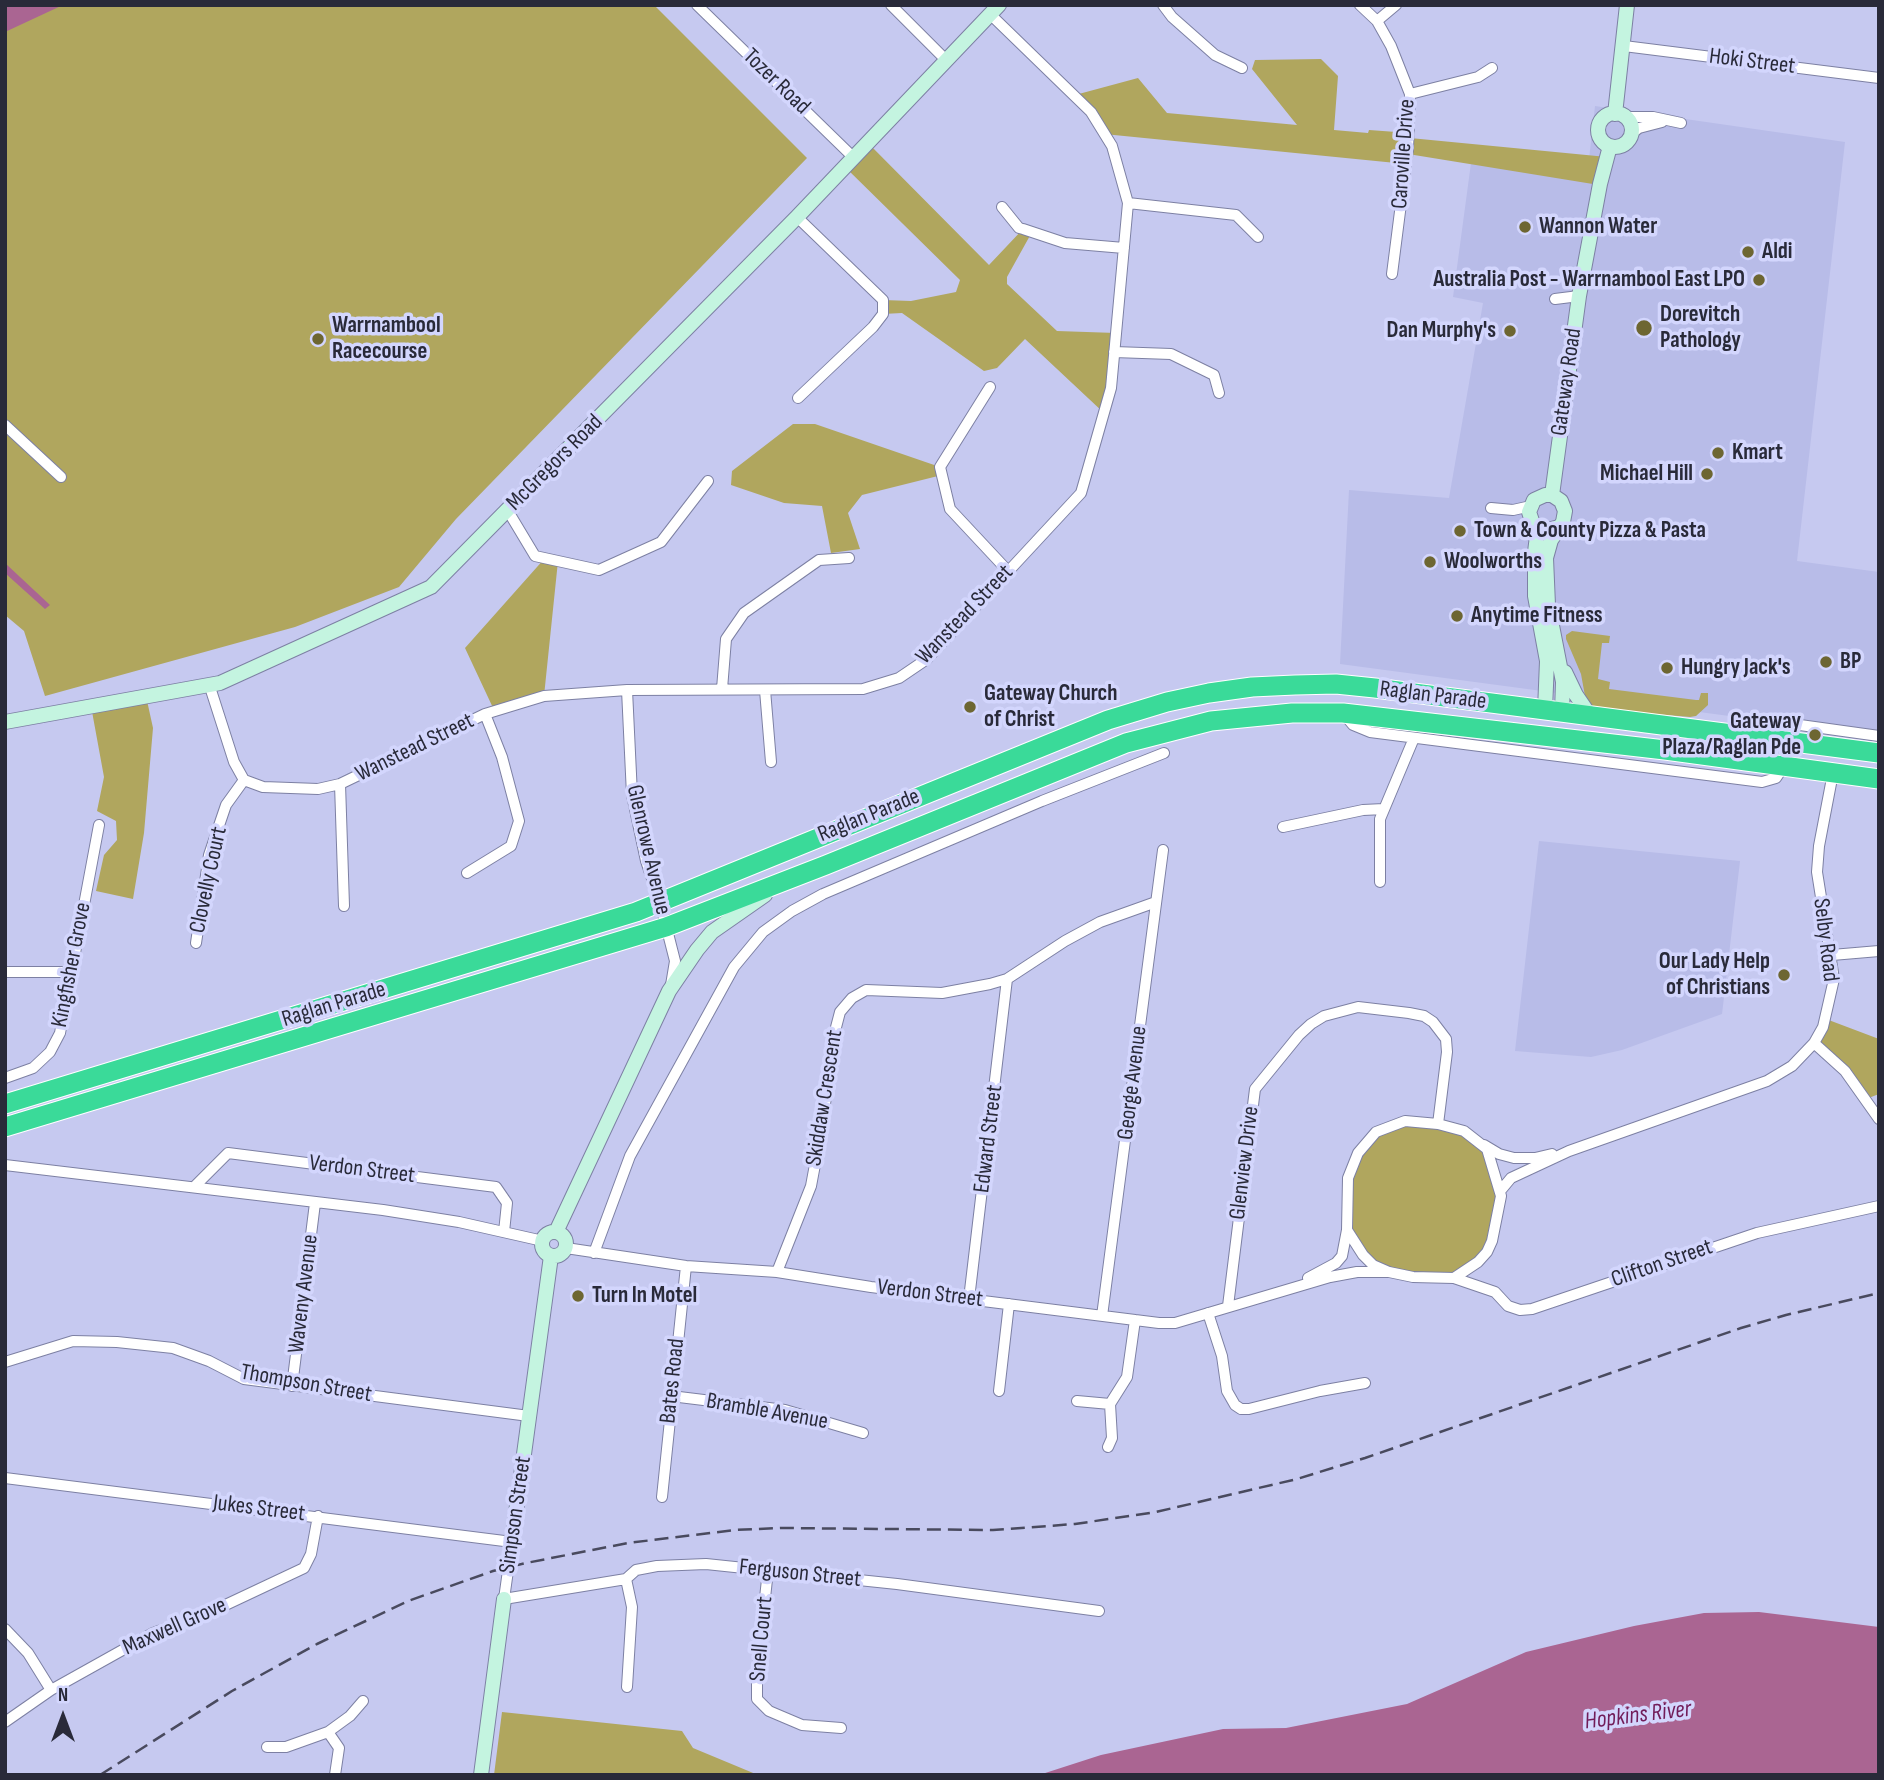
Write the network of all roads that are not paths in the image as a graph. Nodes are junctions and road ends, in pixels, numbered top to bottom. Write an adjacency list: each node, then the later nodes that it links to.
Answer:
1 (697, 5): 20 (street, Tozer Road)
2 (891, 5): 10 (street)
3 (1163, 5): 11 (street)
4 (1360, 5): 8 (street, Caroville Drive)
5 (1396, 5): 8 (street)
6 (1627, 5): 9 (street)
7 (995, 10): 10 (street, McGregors Road); 21 (street, Wanstead Street)
8 (1377, 21): 14 (street, Caroville Drive)
9 (1624, 46): 13 (street, Hoki Street); 15 (street)
10 (946, 60): 20 (street, McGregors Road)
11 (1242, 68)
12 (1492, 68): 14 (street)
13 (1879, 78)
14 (1410, 94): 26 (street, Caroville Drive)
15 (1620, 115): 16 (street); 18 (street); 19 (street)
16 (1668, 120): 17 (street); 18 (street)
17 (1681, 123)
18 (1632, 133): 19 (street)
19 (1610, 146): 34 (street, Gateway Road)
20 (854, 158): 23 (street, McGregors Road)
21 (1128, 203): 24 (street); 25 (street, Wanstead Street)
22 (1002, 206): 25 (street)
23 (797, 217): 30 (street); 36 (street, McGregors Road)
24 (1258, 237)
25 (1124, 248): 27 (street, Wanstead Street)
26 (1392, 274)
27 (1114, 352): 29 (street); 40 (street, Wanstead Street)
28 (990, 387): 40 (street)
29 (1219, 393)
30 (798, 398)
31 (5, 425): 32 (street)
32 (61, 477)
33 (708, 481): 36 (street)
34 (1552, 495): 37 (street); 38 (street)
35 (1491, 508): 37 (street)
36 (508, 511): 42 (street, McGregors Road)
37 (1533, 518): 38 (street); 46 (street)
38 (1559, 527): 41 (street)
39 (849, 558): 43 (street)
40 (1007, 570): 45 (street, Wanstead Street)
41 (1560, 662): 46 (street); 49 (street)
42 (209, 684): 50 (street, McGregors Road); 62 (street)
43 (722, 689): 44 (street, Wanstead Street); 45 (street, Wanstead Street)
44 (627, 690): 48 (street, Wanstead Street); 73 (street, Glenrowe Avenue)
45 (765, 690): 58 (street)
46 (1553, 711): 49 (highway, Raglan Parade); 51 (street); 51 (street); 56 (highway, Raglan Parade)
47 (1343, 713): 51 (highway, Raglan Parade); 54 (street, Raglan Parade); 63 (highway, Raglan Parade)
48 (485, 714): 64 (street, Wanstead Street); 71 (street)
49 (1591, 717): 53 (highway, Raglan Parade)
50 (5, 722)
51 (1550, 736): 59 (highway, Raglan Parade)
52 (1879, 736): 53 (street, Raglan Parade)
53 (1753, 737): 57 (highway, Raglan Parade)
54 (1414, 738): 59 (street, Raglan Parade); 66 (street)
55 (1164, 753): 65 (street)
56 (1022, 754): 63 (highway); 73 (highway, Raglan Parade)
57 (1879, 754)
58 (771, 762)
59 (1784, 766): 60 (highway, Raglan Parade)
60 (1833, 772): 61 (highway, Raglan Parade); 79 (street, Selby Road)
61 (1879, 779)
62 (244, 780): 64 (street, Wanstead Street); 77 (street, Clovelly Court)
63 (1034, 780): 65 (street); 70 (highway, Raglan Parade)
64 (341, 784): 75 (street)
65 (1042, 801): 102 (street)
66 (1384, 809): 68 (street); 72 (street)
67 (99, 825): 81 (street, Kingfisher Grove)
68 (1283, 827)
69 (1163, 850): 74 (street, George Avenue)
70 (826, 865): 76 (highway, Raglan Parade); 83 (street)
71 (467, 873)
72 (1380, 882)
73 (660, 902): 76 (street, Glenrowe Avenue); 86 (highway, Raglan Parade)
74 (1156, 902): 82 (street, Skiddaw Crescent); 113 (street, George Avenue)
75 (344, 906)
76 (666, 927): 83 (street); 89 (highway, Raglan Parade)
77 (196, 943)
78 (1879, 951): 79 (street)
79 (1832, 955): 84 (street, Selby Road)
80 (5, 972): 81 (street)
81 (71, 972): 85 (street, Kingfisher Grove)
82 (1007, 979): 105 (street, Skiddaw Crescent); 109 (street, Edward Street)
83 (669, 991): 99 (street)
84 (1814, 1043): 87 (street); 91 (street, Selby Road)
85 (5, 1078)
86 (5, 1104)
87 (1877, 1114)
88 (1438, 1124): 90 (street); 97 (street); 111 (street, Glenview Drive)
89 (5, 1127)
90 (1481, 1143): 91 (street, Selby Road); 94 (street)
91 (1569, 1151): 94 (street, Selby Road)
92 (5, 1165): 93 (street, Verdon Street)
93 (194, 1187): 95 (street, Verdon Street); 98 (street, Verdon Street)
94 (1501, 1190): 107 (street)
95 (315, 1203): 98 (street, Verdon Street); 117 (street, Waveny Avenue)
96 (1879, 1206): 107 (street, Clifton Street)
97 (1347, 1230): 106 (street); 108 (street, Verdon Street)
98 (504, 1231): 100 (street, Verdon Street)
99 (556, 1232): 100 (street); 101 (street)
100 (542, 1241): 103 (street)
101 (566, 1248): 102 (street, Verdon Street); 103 (street)
102 (594, 1253): 104 (street, Verdon Street)
103 (551, 1256): 122 (street, Simpson Street)
104 (687, 1266): 105 (street, Verdon Street); 119 (street, Bates Road)
105 (778, 1272): 109 (street, Verdon Street)
106 (1389, 1272): 107 (street); 108 (street, Verdon Street)
107 (1454, 1279)
108 (1290, 1288): 111 (street, Verdon Street)
109 (969, 1298): 110 (street, Verdon Street)
110 (1009, 1304): 113 (street, Verdon Street); 118 (street)
111 (1228, 1306): 112 (street, Verdon Street)
112 (1208, 1313): 114 (street, Verdon Street); 116 (street)
113 (1102, 1316): 114 (street, Verdon Street)
114 (1135, 1320): 121 (street)
115 (5, 1362): 117 (street, Thompson Street)
116 (1365, 1383)
117 (292, 1386): 122 (street, Thompson Street)
118 (999, 1391)
119 (671, 1396): 123 (street, Bramble Avenue); 126 (street, Bates Road)
120 (1077, 1401): 121 (street)
121 (1110, 1404): 124 (street)
122 (529, 1416): 128 (street, Simpson Street)
123 (863, 1433)
124 (1108, 1447)
125 (5, 1478): 127 (street, Jukes Street)
126 (662, 1497)
127 (318, 1516): 128 (street, Jukes Street); 135 (street, Maxwell Grove)
128 (512, 1542): 131 (street, Simpson Street)
129 (768, 1570): 130 (street, Ferguson Street); 132 (street, Ferguson Street); 138 (street, Snell Court)
130 (626, 1579): 131 (street, Ferguson Street); 134 (street)
131 (504, 1599): 142 (street, Simpson Street)
132 (1099, 1611)
133 (5, 1629): 135 (street)
134 (627, 1687)
135 (51, 1690): 137 (street, Maxwell Grove)
136 (363, 1701): 139 (street)
137 (5, 1722)
138 (841, 1728)
139 (328, 1732): 140 (street); 141 (street)
140 (267, 1746)
141 (335, 1775)
142 (481, 1775)

